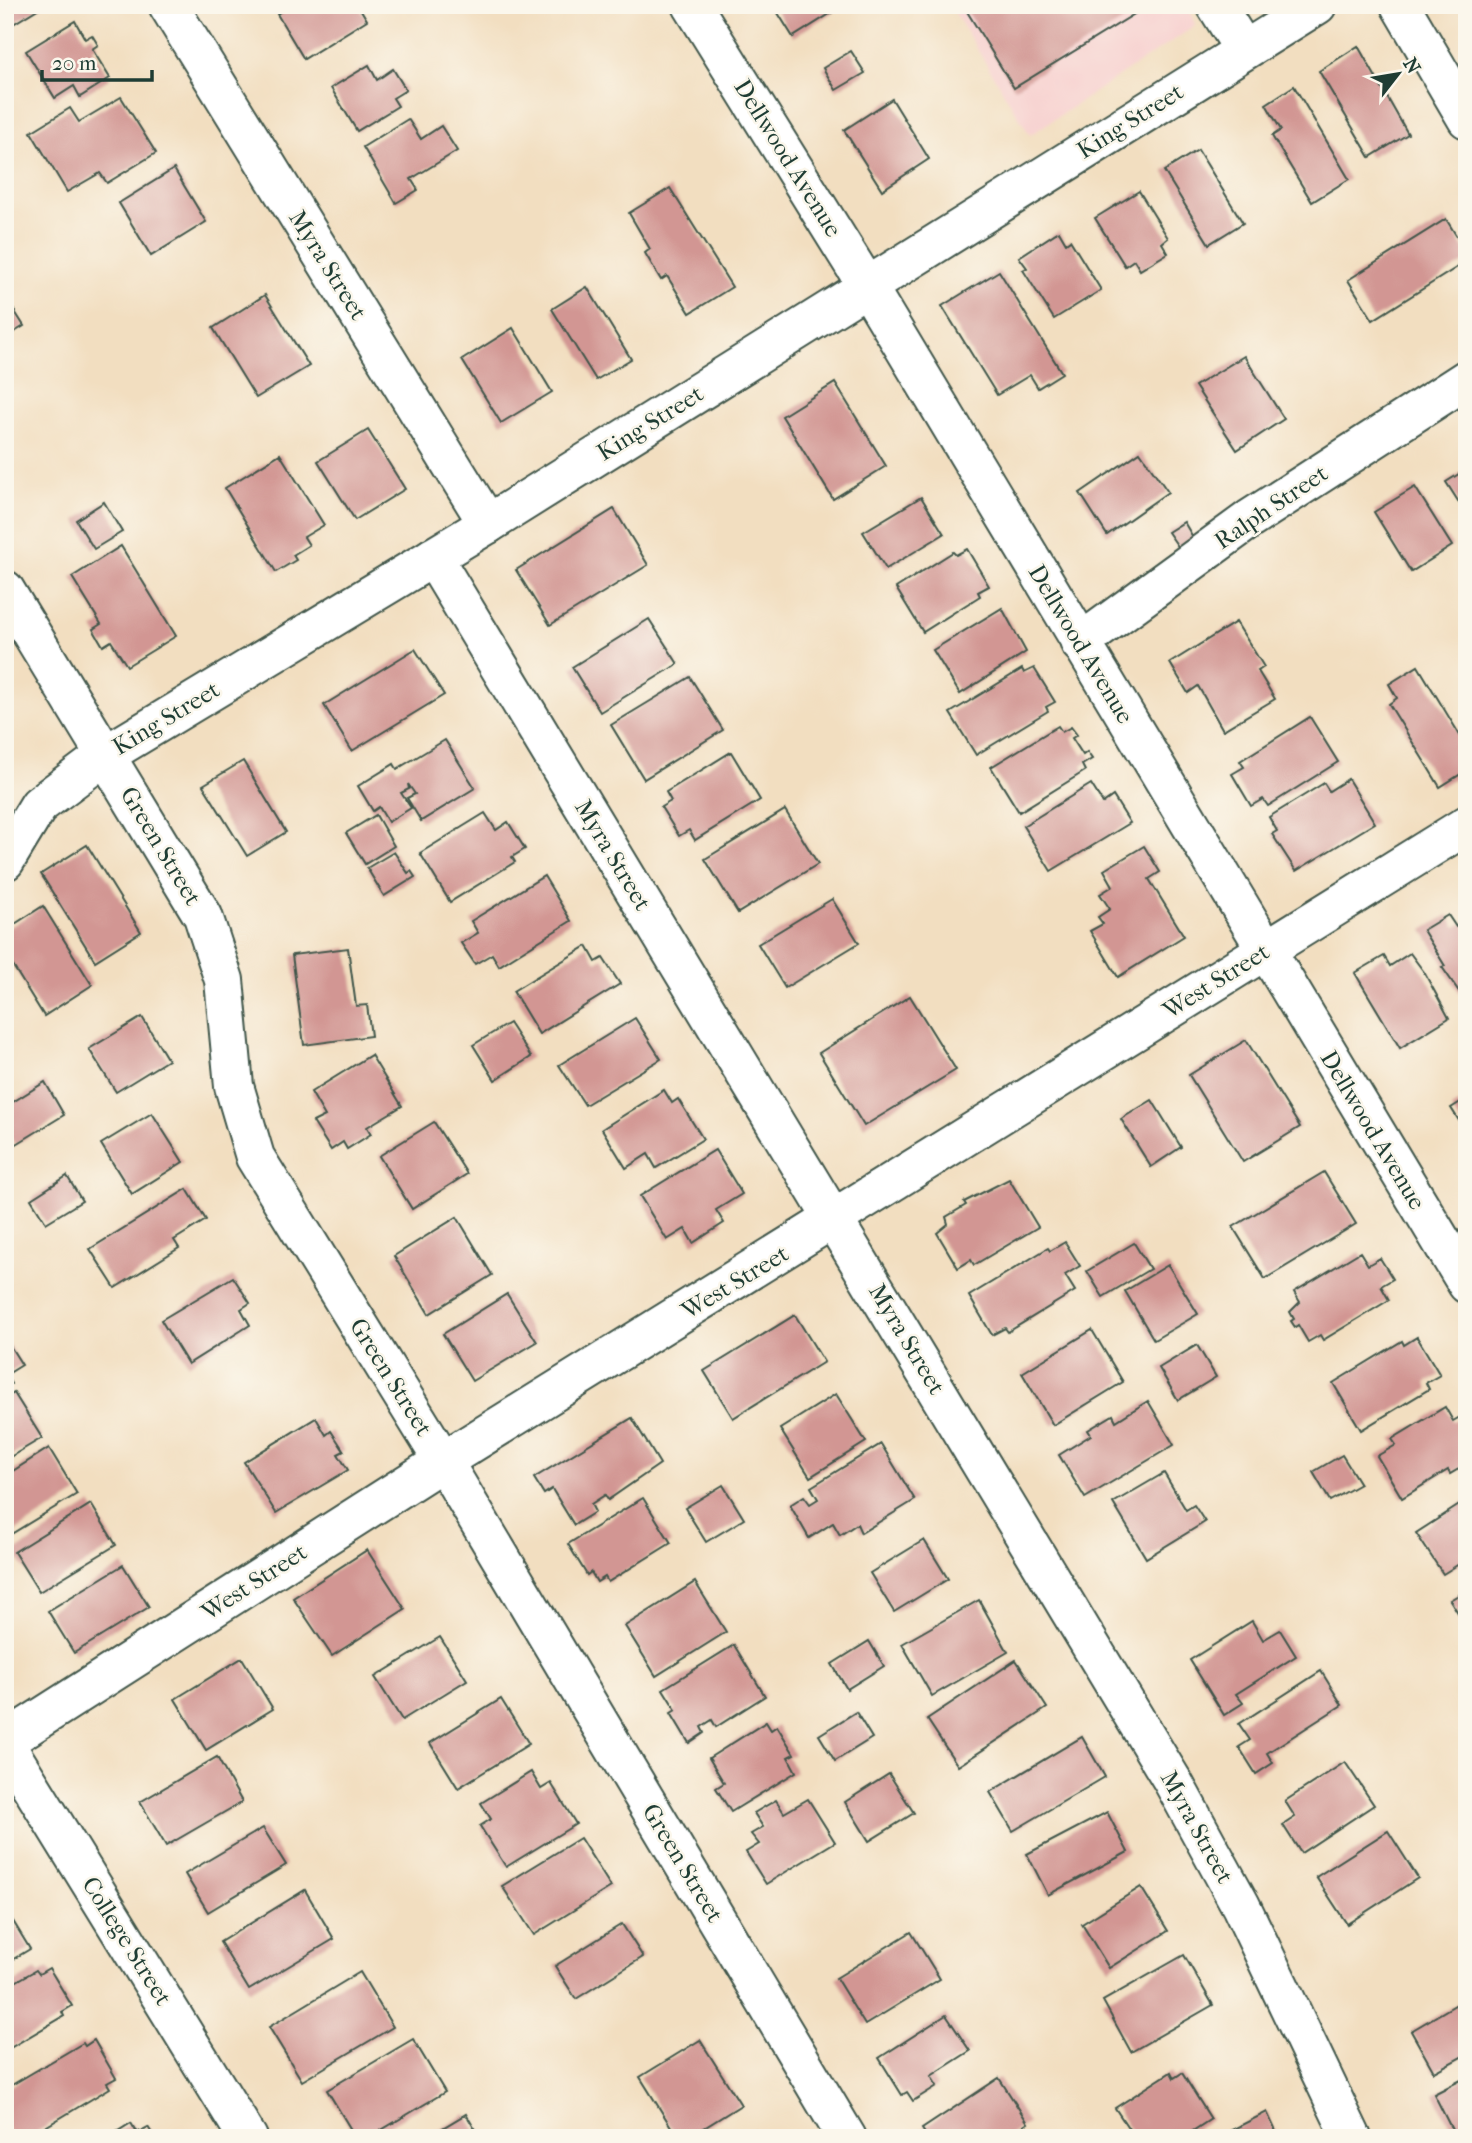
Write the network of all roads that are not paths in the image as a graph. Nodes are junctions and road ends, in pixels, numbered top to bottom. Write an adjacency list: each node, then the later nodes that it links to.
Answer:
1 (168, 5): 10 (street, Myra Street)
2 (692, 5): 8 (street, Dellwood Avenue)
3 (1216, 5): 6 (street)
4 (1317, 5): 6 (street, King Street)
5 (1400, 5): 7 (street)
6 (1244, 50): 8 (street, King Street)
7 (1467, 119)
8 (867, 286): 10 (street, King Street); 13 (street, Dellwood Avenue)
9 (1467, 379): 13 (street, Ralph Street)
10 (488, 524): 11 (street, King Street)
11 (433, 558): 14 (street, King Street); 18 (street, Myra Street)
12 (5, 590): 14 (street, Green Street)
13 (1080, 643): 17 (street, Dellwood Avenue)
14 (107, 754): 16 (street, King Street); 20 (street, Green Street)
15 (1467, 825): 17 (street, West Street)
16 (5, 861)
17 (1265, 950): 18 (street, West Street); 19 (street, Dellwood Avenue)
18 (835, 1220): 20 (street, West Street); 24 (street, Myra Street)
19 (1467, 1284)
20 (443, 1461): 21 (street, West Street); 23 (street, Green Street)
21 (5, 1742): 22 (street, College Street)
22 (248, 2138)
23 (847, 2138)
24 (1352, 2138)

